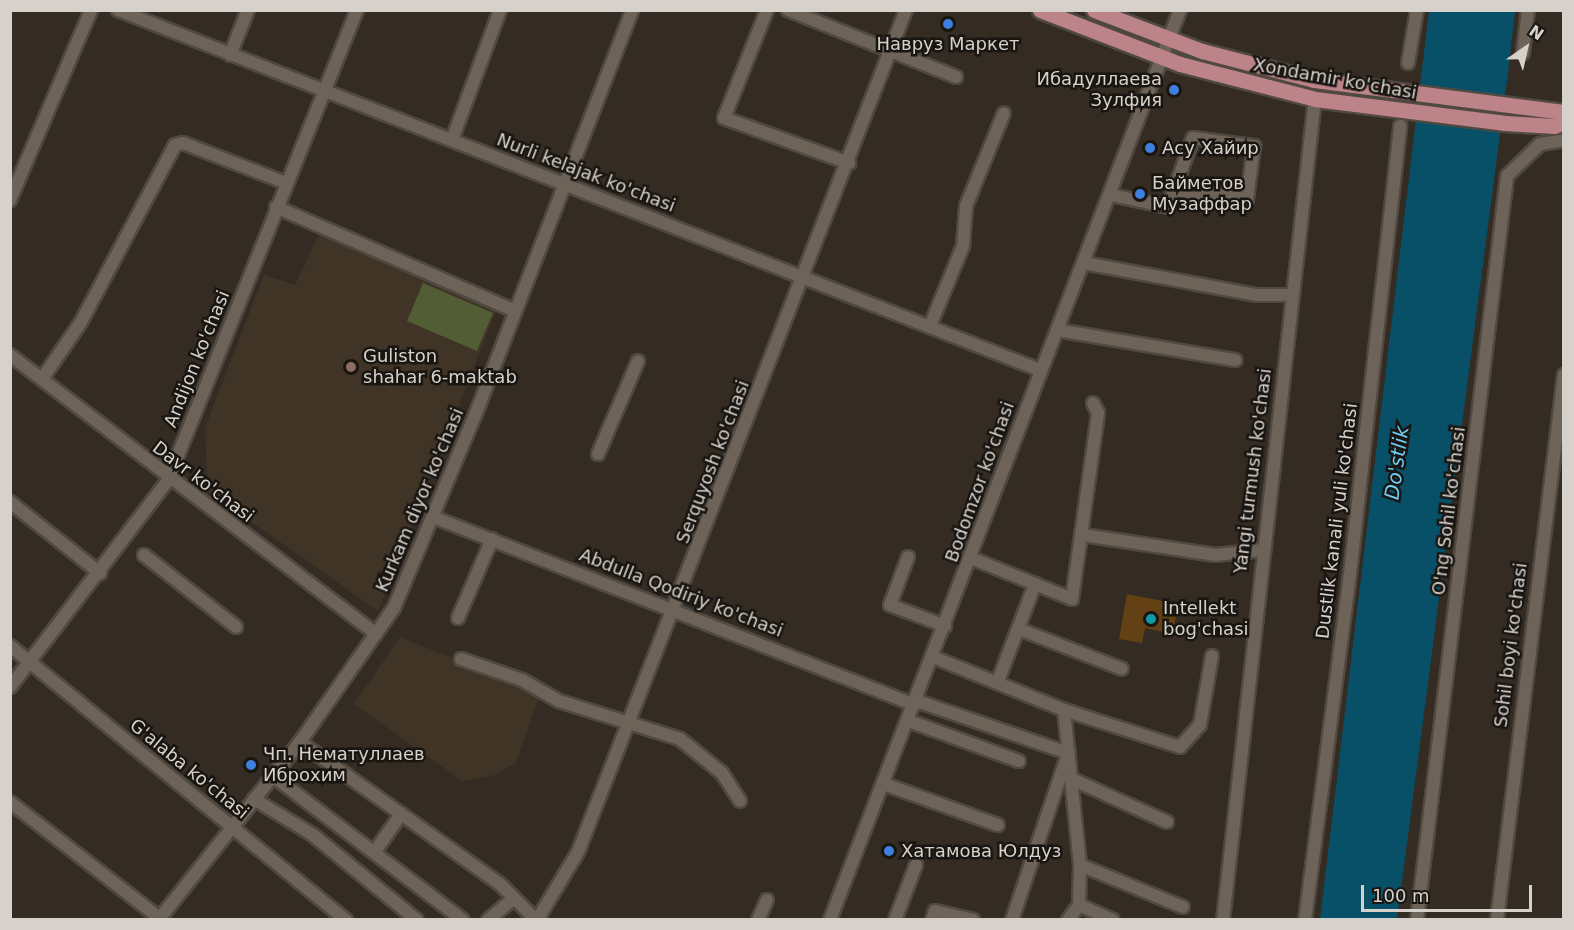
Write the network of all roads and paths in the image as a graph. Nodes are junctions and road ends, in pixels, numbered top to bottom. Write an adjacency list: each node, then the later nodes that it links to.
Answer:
1 (92, 10): 35 (street)
2 (118, 10): 18 (street, Nurli kelajak ko'chasi)
3 (248, 10): 18 (street)
4 (357, 10): 22 (street, Andijon ko'chasi)
5 (500, 10): 28 (street)
6 (632, 10): 32 (street, Kurkam diyor ko'chasi)
7 (767, 10): 30 (street)
8 (788, 10): 16 (street)
9 (906, 10): 16 (street, Serquyosh ko'chasi)
10 (1040, 10): 19 (main road, Xondamir ko'chasi)
11 (1094, 10): 15 (main road, Xondamir ko'chasi)
12 (1180, 10): 15 (street)
13 (1417, 10): 20 (street)
14 (1528, 10): 17 (street)
15 (1171, 40): 19 (street, Bodomzor ko'chasi); 24 (main road, Xondamir ko'chasi)
16 (891, 51): 21 (street); 30 (street, Serquyosh ko'chasi)
17 (1523, 53)
18 (230, 56): 22 (street, Nurli kelajak ko'chasi)
19 (1164, 58): 23 (main road, Xondamir ko'chasi); 34 (street, Bodomzor ko'chasi)
20 (1408, 63)
21 (956, 77)
22 (325, 93): 28 (street, Nurli kelajak ko'chasi); 31 (street, Andijon ko'chasi)
23 (1315, 99): 26 (main road, Xondamir ko'chasi); 39 (street, Yangi turmush ko'chasi)
24 (1563, 112)
25 (1004, 113): 41 (street)
26 (1563, 122)
27 (1400, 126): 115 (street, Dustlik kanali yuli ko'chasi)
28 (452, 140): 32 (street, Nurli kelajak ko'chasi)
29 (1563, 140): 116 (street, O'ng Sohil ko'chasi)
30 (849, 163): 38 (street, Serquyosh ko'chasi)
31 (286, 183): 36 (street, Andijon ko'chasi); 48 (street)
32 (563, 184): 38 (street, Nurli kelajak ko'chasi); 40 (street, Kurkam diyor ko'chasi)
33 (1174, 190): 33 (street); 34 (street)
34 (1111, 195): 37 (street, Bodomzor ko'chasi)
35 (10, 200)
36 (276, 207): 40 (street); 51 (street, Andijon ko'chasi)
37 (1084, 263): 39 (street); 42 (street, Bodomzor ko'chasi)
38 (805, 277): 41 (street, Nurli kelajak ko'chasi); 62 (street, Serquyosh ko'chasi)
39 (1292, 294): 56 (street, Yangi turmush ko'chasi)
40 (513, 310): 53 (street, Kurkam diyor ko'chasi)
41 (930, 326): 46 (street, Nurli kelajak ko'chasi)
42 (1057, 330): 44 (street); 46 (street, Bodomzor ko'chasi)
43 (10, 355): 48 (street, Davr ko'chasi)
44 (1235, 360)
45 (638, 361): 50 (street)
46 (1040, 370): 59 (street, Bodomzor ko'chasi)
47 (1563, 375): 117 (street, Sohil boyi ko'chasi)
48 (42, 380): 51 (street, Davr ko'chasi)
49 (1093, 402): 54 (street)
50 (598, 454)
51 (168, 480): 60 (street, Andijon ko'chasi); 67 (street, Davr ko'chasi)
52 (10, 502): 60 (street)
53 (434, 517): 55 (street, Abdulla Qodiriy ko'chasi); 67 (street, Kurkam diyor ko'chasi)
54 (1083, 535): 56 (street); 61 (street)
55 (492, 539): 62 (street, Abdulla Qodiriy ko'chasi); 63 (street)
56 (1262, 550): 114 (street, Yangi turmush ko'chasi)
57 (144, 555): 65 (street)
58 (908, 557): 64 (street)
59 (971, 558): 61 (street); 64 (street, Bodomzor ko'chasi)
60 (100, 573): 72 (street, Andijon ko'chasi)
61 (1035, 584): 66 (street)
62 (675, 609): 76 (street, Abdulla Qodiriy ko'chasi); 78 (street, Serquyosh ko'chasi)
63 (458, 618)
64 (945, 626): 70 (street, Bodomzor ko'chasi)
65 (236, 627)
66 (1019, 629): 73 (street); 74 (street)
67 (375, 634): 80 (street, Kurkam diyor ko'chasi)
68 (10, 646): 72 (street, G'alaba ko'chasi)
69 (1212, 656): 77 (street)
70 (933, 657): 74 (street); 76 (street, Bodomzor ko'chasi)
71 (461, 659): 78 (street)
72 (30, 661): 75 (street, Andijon ko'chasi); 92 (street, G'alaba ko'chasi)
73 (1122, 669)
74 (998, 681): 77 (street)
75 (10, 687)
76 (916, 703): 79 (street, Bodomzor ko'chasi); 81 (street, Abdulla Qodiriy ko'chasi)
77 (1064, 710): 81 (street)
78 (630, 720): 87 (street); 105 (street, Serquyosh ko'chasi)
79 (909, 721): 82 (street); 85 (street, Bodomzor ko'chasi)
80 (300, 742): 83 (street, Kurkam diyor ko'chasi); 89 (street)
81 (1069, 750): 84 (street); 111 (street)
82 (1019, 761)
83 (273, 776): 86 (street, Kurkam diyor ko'chasi); 93 (street)
84 (1074, 780): 90 (street); 95 (street)
85 (884, 784): 91 (street); 107 (street, Bodomzor ko'chasi)
86 (254, 799): 92 (street, Kurkam diyor ko'chasi); 102 (street)
87 (740, 801)
88 (10, 802): 100 (street)
89 (401, 814): 93 (street); 96 (street)
90 (1167, 822)
91 (998, 825)
92 (232, 827): 100 (street, Kurkam diyor ko'chasi); 101 (street, G'alaba ko'chasi)
93 (376, 850): 103 (street)
94 (916, 865): 108 (street)
95 (1080, 865): 98 (street); 99 (street)
96 (514, 898): 104 (street); 105 (street)
97 (766, 900): 106 (street)
98 (1078, 905): 112 (street); 113 (street)
99 (1183, 907)
100 (161, 919)
101 (346, 920)
102 (417, 920)
103 (463, 920)
104 (488, 920)
105 (536, 920)
106 (758, 920)
107 (830, 920)
108 (895, 920)
109 (932, 920): 110 (street)
110 (973, 920)
111 (1012, 920)
112 (1068, 920)
113 (1113, 920)
114 (1223, 920)
115 (1305, 920)
116 (1417, 920)
117 (1497, 920)

